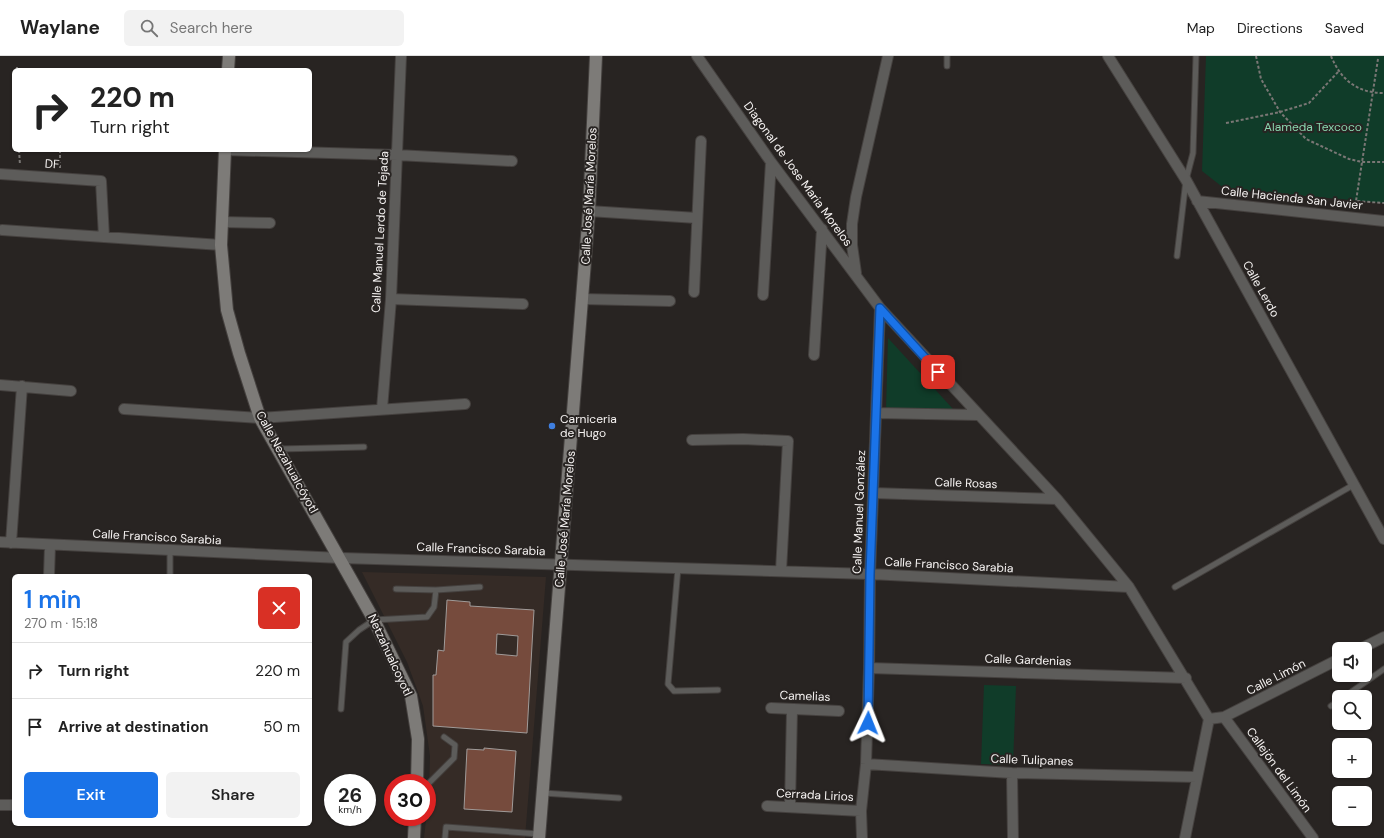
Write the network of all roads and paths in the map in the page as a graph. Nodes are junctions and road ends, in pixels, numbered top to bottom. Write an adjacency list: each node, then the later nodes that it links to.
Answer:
1 (229, 56): 13 (street)
2 (401, 56): 24 (street, Calle Manuel Lerdo de Tejada)
3 (596, 56): 35 (street, Calle José María Morelos)
4 (696, 56): 26 (street, Diagonal de Jose Maria Morelos)
5 (888, 56): 45 (street)
6 (947, 56): 12 (lane)
7 (1108, 56): 32 (street, Calle Lerdo)
8 (1196, 56): 32 (lane)
9 (1256, 56): 17 (path)
10 (1331, 56): 14 (path)
11 (1378, 59): 15 (path)
12 (947, 66)
13 (228, 68)
14 (1338, 72): 15 (path); 17 (path)
15 (1373, 93): 16 (path); 27 (path)
16 (1384, 93)
17 (1280, 112): 18 (path); 27 (path)
18 (1226, 123)
19 (701, 141): 36 (street)
20 (20, 152): 30 (path)
21 (60, 152): 31 (path)
22 (225, 152): 38 (street, Calle Nezahualcóyotl)
23 (294, 152): 24 (street)
24 (397, 155): 25 (street); 49 (street, Calle Manuel Lerdo de Tejada)
25 (512, 160)
26 (771, 162): 40 (street, Diagonal de Jose Maria Morelos); 47 (street)
27 (1362, 162): 28 (path); 34 (path)
28 (1384, 162)
29 (0, 174): 30 (street, DF)
30 (20, 174): 31 (street, DF)
31 (60, 178): 42 (street, DF)
32 (1186, 180): 33 (street, Calle Lerdo); 44 (lane)
33 (1197, 201): 37 (street, Calle Hacienda San Javier); 66 (street, Calle Lerdo)
34 (1384, 203)
35 (589, 211): 36 (street); 48 (street, Calle José María Morelos)
36 (697, 218): 46 (street)
37 (1384, 221)
38 (222, 222): 39 (street); 43 (street, Calle Nezahualcóyotl)
39 (270, 223)
40 (822, 229): 45 (street, Diagonal de Jose Maria Morelos); 53 (street)
41 (2, 230): 42 (street)
42 (104, 237): 43 (street)
43 (221, 245): 62 (street, Calle Nezahualcóyotl)
44 (1177, 256)
45 (856, 274): 52 (street, Diagonal de Jose Maria Morelos)
46 (694, 292)
47 (763, 295)
48 (582, 298): 50 (street); 75 (street, Calle José María Morelos)
49 (391, 299): 51 (street); 59 (street, Calle Manuel Lerdo de Tejada)
50 (670, 302)
51 (523, 304)
52 (880, 308): 60 (street, Calle Manuel González); 61 (street, Diagonal de Jose Maria Morelos)
53 (814, 355)
54 (0, 385): 55 (street)
55 (22, 386): 56 (street); 71 (street)
56 (71, 392)
57 (465, 404): 59 (street)
58 (124, 409): 62 (street)
59 (382, 409): 62 (street)
60 (876, 413): 61 (street); 67 (street, Calle Manuel González)
61 (978, 415): 68 (street, Diagonal de Jose Maria Morelos)
62 (260, 418): 65 (street, Calle Nezahualcóyotl)
63 (692, 440): 77 (street)
64 (364, 447): 65 (lane)
65 (278, 450): 74 (street, Calle Nezahualcóyotl)
66 (1355, 484): 69 (street, Calle Lerdo); 83 (lane)
67 (873, 493): 68 (street, Calle Rosas); 80 (street, Calle Manuel González)
68 (1057, 499): 82 (street, Diagonal de Jose Maria Morelos)
69 (1384, 539)
70 (0, 542): 71 (street, Calle Francisco Sarabia)
71 (11, 543): 72 (street, Calle Francisco Sarabia)
72 (50, 545): 73 (street, Calle Francisco Sarabia); 78 (street)
73 (170, 550): 74 (street, Calle Francisco Sarabia); 79 (lane)
74 (341, 558): 75 (street, Calle Francisco Sarabia); 86 (street, Netzahualcoyotl)
75 (561, 565): 76 (street, Calle Francisco Sarabia); 107 (street, Calle José María Morelos)
76 (678, 568): 77 (street, Calle Francisco Sarabia); 93 (lane)
77 (781, 571): 80 (street, Calle Francisco Sarabia)
78 (49, 574)
79 (170, 574)
80 (870, 574): 82 (street, Calle Francisco Sarabia); 90 (street, Calle Manuel González)
81 (480, 587): 85 (lane)
82 (1129, 587): 92 (street, Diagonal de Jose Maria Morelos)
83 (1175, 587)
84 (396, 589): 85 (lane)
85 (436, 590): 86 (lane)
86 (374, 620): 96 (lane); 104 (street, Netzahualcoyotl)
87 (1384, 637): 88 (street)
88 (1372, 643)
89 (1332, 663): 99 (street, Calle Limón)
90 (870, 668): 92 (street, Calle Gardenias); 102 (street, Calle Manuel González)
91 (1384, 669): 94 (lane)
92 (1186, 678): 100 (street, Diagonal de Jose Maria Morelos)
93 (718, 690)
94 (1354, 690)
95 (771, 708): 97 (street, Camelias)
96 (341, 709)
97 (792, 710): 98 (street, Camelias); 112 (street)
98 (839, 711)
99 (1224, 717): 100 (street, Calle Limón); 122 (street, Callejón del Limón)
100 (1209, 719): 106 (street)
101 (444, 737): 105 (lane)
102 (866, 764): 103 (street, Calle Tulipanes); 113 (street, Calle Manuel González)
103 (1012, 773): 106 (street, Calle Tulipanes); 120 (street)
104 (417, 774)
105 (436, 776)
106 (1197, 777): 121 (street)
107 (542, 793): 108 (lane); 116 (street, Calle José María Morelos)
108 (620, 798)
109 (0, 805): 110 (street)
110 (12, 805)
111 (767, 806): 112 (street, Cerrada Lirios)
112 (790, 806): 113 (street, Cerrada Lirios)
113 (861, 811): 119 (street, Calle Manuel González)
114 (415, 826): 117 (street)
115 (509, 835): 116 (lane); 118 (lane)
116 (539, 836)
117 (414, 838)
118 (445, 838)
119 (862, 838)
120 (1013, 838)
121 (1185, 838)
122 (1313, 838)

